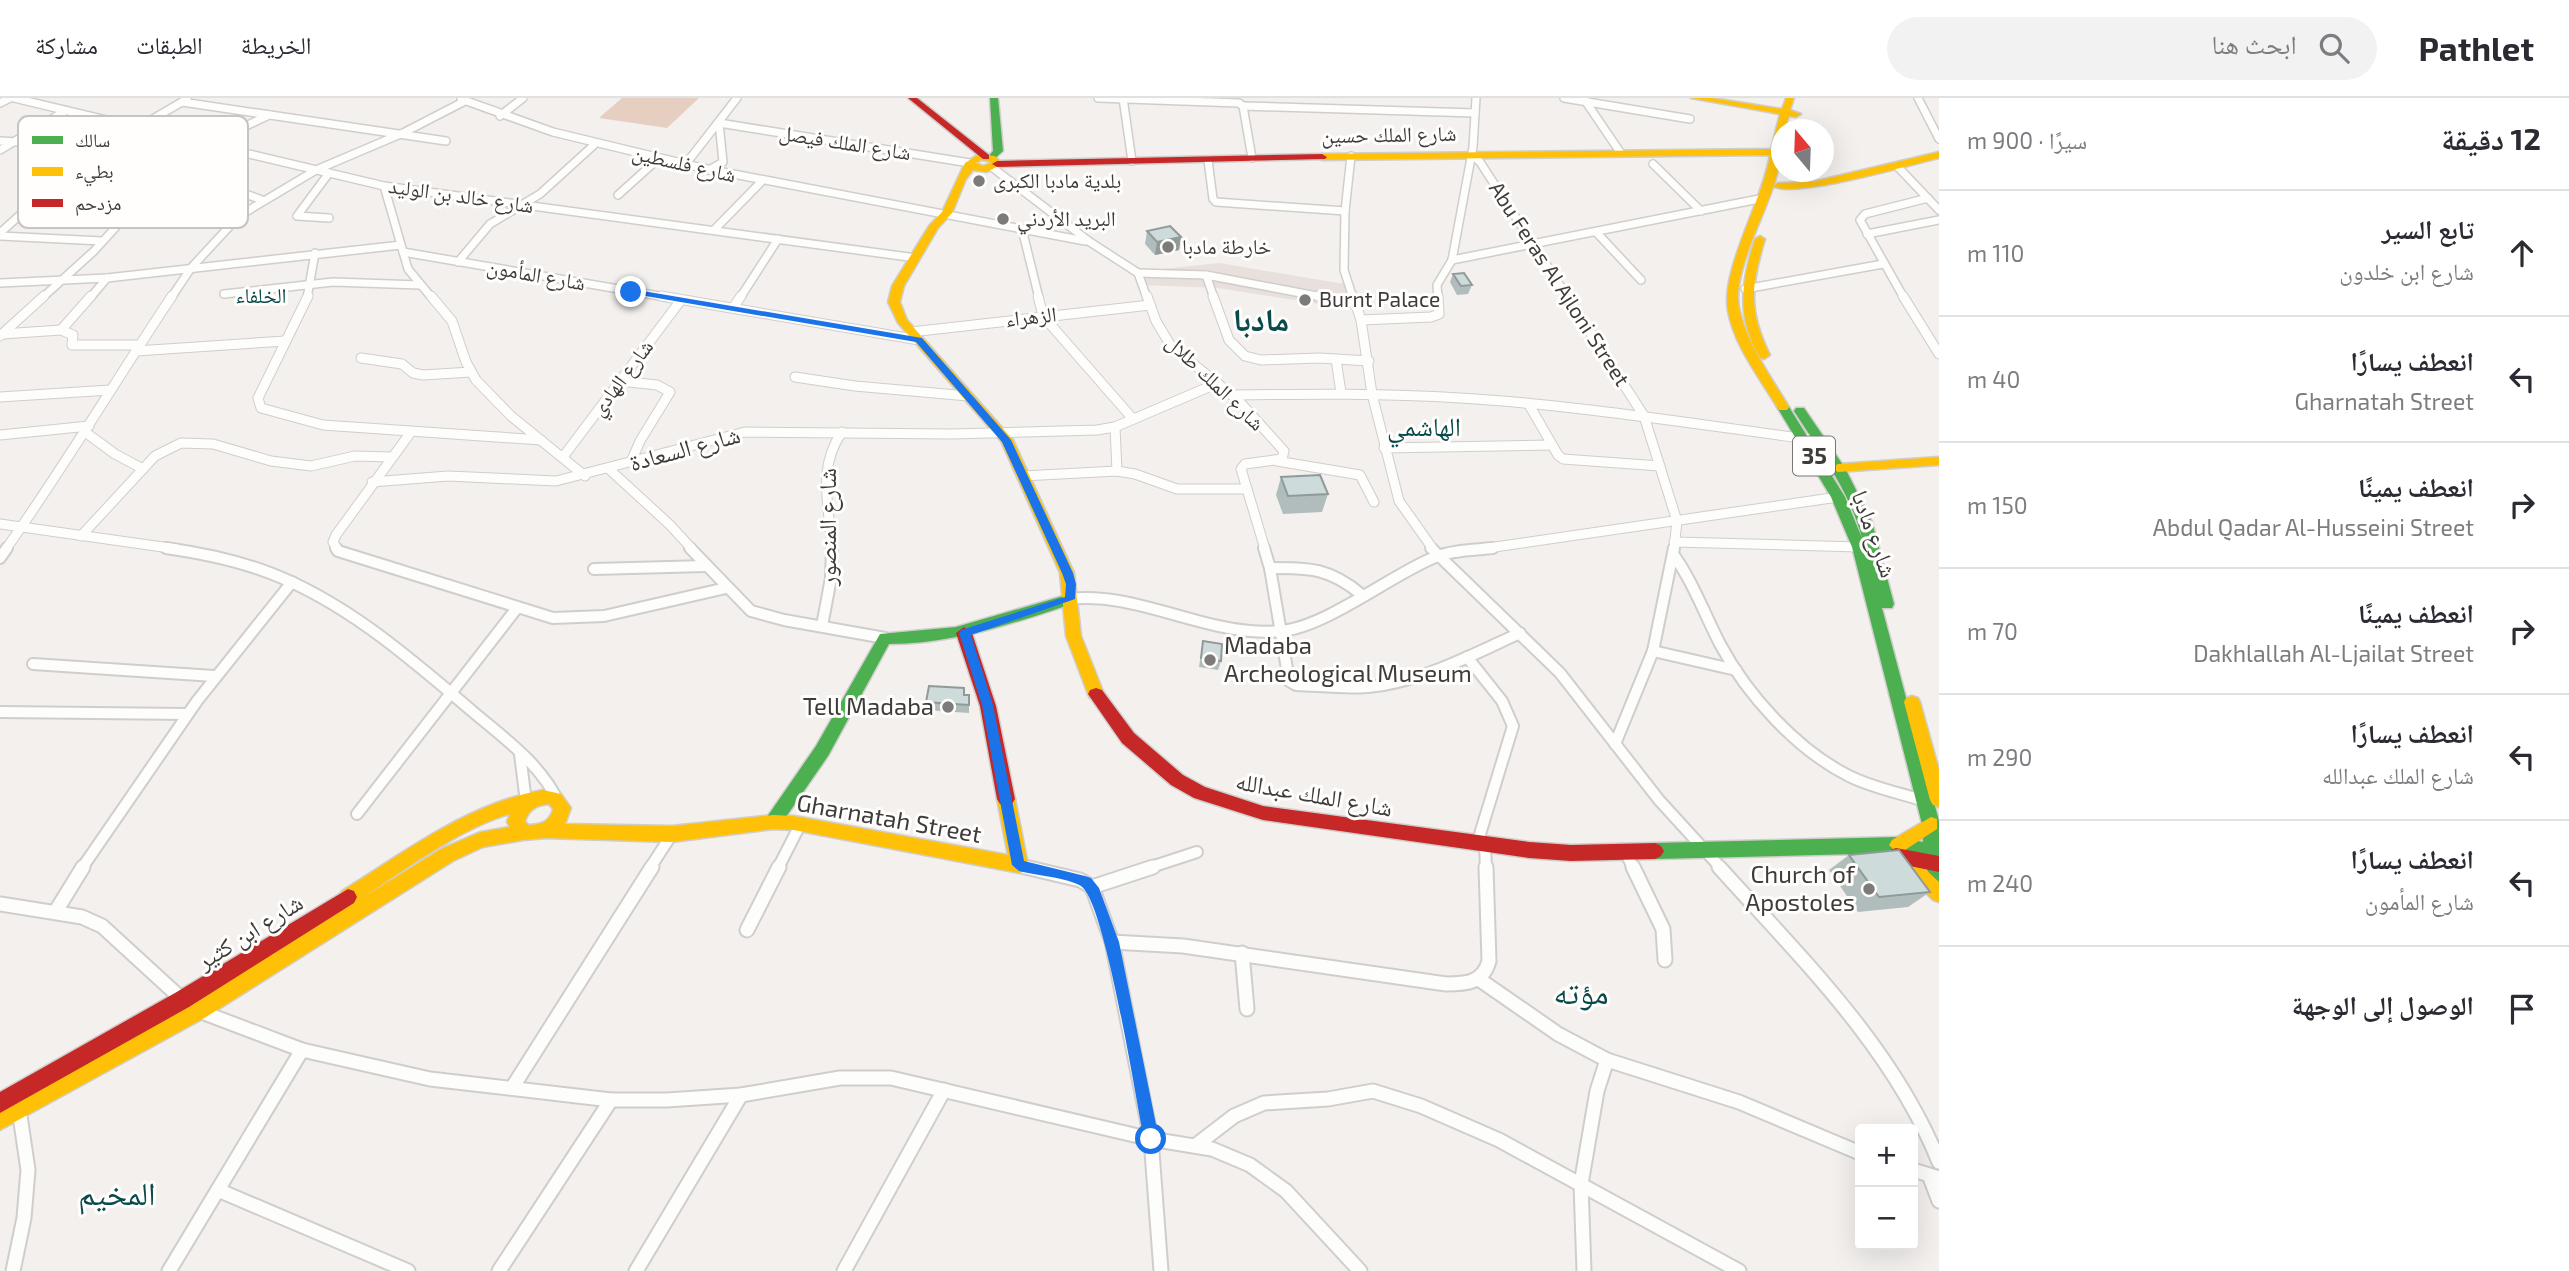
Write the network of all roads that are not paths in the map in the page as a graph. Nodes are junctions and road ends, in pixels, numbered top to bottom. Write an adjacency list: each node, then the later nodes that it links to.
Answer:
1 (12, 98): 19 (street); 21 (street, شارع خالد بن الوليد)
2 (189, 98): 17 (street)
3 (523, 98): 27 (street)
4 (737, 98): 29 (street)
5 (905, 98): 50 (main road)
6 (912, 98): 50 (main road)
7 (994, 98): 50 (main road)
8 (1098, 98): 9 (street)
9 (1123, 98): 18 (street); 49 (street)
10 (1476, 98): 22 (street)
11 (1564, 98): 16 (street)
12 (1695, 98): 14 (main road)
13 (1918, 98): 33 (street)
14 (1714, 99): 20 (main road)
15 (462, 100): 27 (street, شارع فلسطين); 31 (street)
16 (1585, 100): 28 (street); 40 (street)
17 (182, 102): 23 (street); 26 (street)
18 (1240, 102): 22 (street); 46 (street)
19 (0, 103)
20 (1793, 110)
21 (65, 111): 24 (street); 25 (street, شارع خالد بن الوليد)
22 (1475, 113): 42 (street)
23 (269, 115): 30 (street); 31 (street)
24 (57, 116)
25 (86, 116)
26 (157, 116)
27 (500, 116): 38 (street, شارع فلسطين)
28 (1690, 119)
29 (719, 123): 50 (street, شارع الملك فيصل); 52 (street); 55 (street)
30 (248, 125)
31 (403, 133): 37 (street); 54 (street)
32 (18, 139): 35 (street)
33 (1939, 139)
34 (0, 141): 35 (street)
35 (15, 141): 36 (street); 39 (street)
36 (18, 141)
37 (446, 141)
38 (595, 144): 47 (street, شارع فلسطين); 67 (street)
39 (0, 150)
40 (1619, 152): 42 (main road, شارع الملك حسين); 45 (main road, شارع الملك حسين)
41 (248, 154): 54 (street, شارع خالد بن الوليد)
42 (1472, 155): 44 (main road, شارع الملك حسين); 87 (street, Abu Feras Al Ajloni Street); 91 (street)
43 (1939, 155): 53 (main road)
44 (1351, 156): 46 (main road, شارع الملك حسين); 70 (street)
45 (1771, 157)
46 (1252, 158): 48 (main road, شارع الملك حسين)
47 (658, 159): 52 (street, شارع فلسطين); 63 (street)
48 (1208, 160): 49 (main road, شارع الملك حسين); 70 (street)
49 (1132, 161): 50 (main road, شارع الملك حسين)
50 (983, 162): 72 (street); 73 (main road)
51 (1653, 164): 71 (street)
52 (685, 166): 55 (street, شارع فلسطين)
53 (1897, 166): 61 (main road); 65 (street)
54 (316, 170): 56 (street, شارع خالد بن الوليد); 66 (street)
55 (707, 170): 58 (street, شارع فلسطين)
56 (329, 173): 60 (street, شارع خالد بن الوليد); 75 (street)
57 (1771, 178): 64 (main road, شارع مادبا / 35)
58 (761, 182): 73 (street, شارع فلسطين); 80 (street)
59 (1778, 182): 61 (main road, شارع مادبا / 35)
60 (384, 186): 67 (street, شارع خالد بن الوليد); 88 (street)
61 (1778, 186): 103 (main road, شارع مادبا / 35)
62 (248, 195): 66 (street)
63 (618, 195)
64 (1763, 198): 71 (street); 140 (main road, شارع مادبا / 35)
65 (1928, 198): 68 (street); 83 (street)
66 (262, 200): 69 (street)
67 (525, 204): 80 (street, شارع خالد بن الوليد); 92 (street)
68 (1938, 207)
69 (248, 210)
70 (1345, 211): 106 (street)
71 (1701, 211): 81 (street)
72 (1053, 214): 79 (street, شارع فلسطين); 86 (street)
73 (944, 215): 79 (street, شارع فلسطين); 90 (main road)
74 (18, 217): 82 (street)
75 (329, 218)
76 (1939, 220): 83 (street)
77 (115, 228): 85 (street)
78 (228, 228): 94 (street)
79 (1026, 229): 86 (street, شارع فلسطين); 109 (street)
80 (714, 230): 84 (street, شارع خالد بن الوليد)
81 (1597, 233): 87 (street); 99 (street)
82 (0, 234): 85 (street)
83 (1867, 234): 93 (street)
84 (778, 239): 90 (street, شارع خالد بن الوليد); 108 (street)
85 (102, 241): 98 (street)
86 (1090, 242): 95 (street)
87 (1533, 246): 91 (street); 132 (street, Abu Feras Al Ajloni Street)
88 (402, 249): 89 (street, شارع المأمون); 92 (street, شارع المأمون); 102 (street)
89 (315, 253): 94 (street, شارع المأمون); 101 (street)
90 (916, 258): 112 (main road)
91 (1452, 260): 110 (street)
92 (458, 262): 105 (street, شارع المأمون)
93 (1883, 264): 103 (street); 117 (street)
94 (191, 268): 97 (street, شارع المأمون); 116 (street)
95 (1138, 273): 96 (street); 107 (street, شارع الملك طلال)
96 (1206, 275): 106 (street); 119 (street)
97 (107, 278): 98 (street, شارع المأمون); 111 (street)
98 (62, 280): 100 (street, شارع المأمون); 114 (street)
99 (1641, 280)
100 (0, 283)
101 (312, 283): 102 (street); 104 (street); 115 (street)
102 (420, 285): 121 (street)
103 (1745, 289): 140 (main road, شارع مادبا / 35)
104 (224, 294)
105 (681, 300): 108 (street, شارع المأمون); 123 (street, شارع الهادي)
106 (1355, 303): 110 (street)
107 (1150, 305): 109 (street, الزهراء); 124 (street, شارع الملك طلال)
108 (733, 308): 113 (street, شارع المأمون)
109 (1043, 316): 112 (street, الزهراء); 133 (street)
110 (1362, 320): 120 (street)
111 (61, 330): 114 (street); 116 (street)
112 (911, 331): 113 (street, شارع المأمون); 113 (street); 129 (main road, شارع الملك عبدالله)
113 (877, 333)
114 (1, 335)
115 (285, 341): 116 (street); 136 (street)
116 (138, 348): 125 (street)
117 (1939, 353)
118 (361, 358): 121 (street)
119 (1336, 359): 120 (street); 126 (street)
120 (1369, 361): 127 (street)
121 (471, 372): 141 (street)
122 (795, 377): 129 (street)
123 (620, 381): 145 (street, شارع الهادي); 148 (street)
124 (1218, 383): 128 (street, شارع الملك طلال); 133 (street, شارع السعادة)
125 (110, 390): 130 (street); 135 (street)
126 (1341, 393): 127 (street); 128 (street)
127 (1372, 394): 131 (street); 143 (street)
128 (1232, 395): 146 (street, شارع الملك طلال)
129 (968, 396): 138 (main road, شارع الملك عبدالله)
130 (0, 397)
131 (1528, 403): 132 (street); 142 (street)
132 (1644, 416): 140 (street); 149 (street, Abu Feras Al Ajloni Street)
133 (1133, 419): 134 (street, شارع السعادة)
134 (1115, 426): 138 (street, شارع السعادة); 153 (street)
135 (87, 429): 139 (street); 151 (street); 162 (street)
136 (411, 432): 141 (street); 144 (street)
137 (842, 432): 138 (street, شارع السعادة); 148 (street, شارع السعادة); 176 (street, شارع المنصور)
138 (1001, 433): 155 (main road, شارع الملك عبدالله)
139 (0, 435)
140 (1810, 436): 150 (main road, شارع مادبا / 35); 158 (main road, شارع مادبا / 35)
141 (541, 440): 145 (street)
142 (1552, 445): 143 (street); 149 (street)
143 (1384, 448): 166 (street)
144 (391, 457): 151 (street); 156 (street)
145 (563, 457): 154 (street)
146 (1277, 461): 157 (street, شارع الملك طلال); 159 (street)
147 (1939, 461): 150 (main road)
148 (631, 462): 152 (street, شارع السعادة)
149 (1660, 466): 160 (street, Abu Feras Al Ajloni Street)
150 (1838, 468): 191 (main road, شارع مادبا / 35)
151 (143, 469): 163 (street)
152 (609, 469): 154 (street, شارع السعادة); 168 (street)
153 (1117, 471): 155 (street); 157 (street)
154 (585, 475): 156 (street, شارع السعادة)
155 (1023, 476): 174 (main road, شارع الملك عبدالله)
156 (372, 482): 175 (street)
157 (1247, 489): 169 (street, شارع الملك طلال)
158 (1838, 497): 160 (street); 164 (main road, شارع مادبا / 35)
159 (1374, 502)
160 (1677, 521): 165 (street); 166 (street)
161 (0, 524): 162 (street)
162 (22, 528): 163 (street); 167 (street)
163 (81, 536): 171 (street)
164 (1858, 547): 165 (street); 191 (main road, شارع مادبا / 35)
165 (1674, 548): 181 (street); 184 (street)
166 (1437, 556): 173 (street); 179 (street)
167 (0, 558)
168 (706, 566): 170 (street); 172 (street)
169 (1270, 568): 173 (street); 177 (street, شارع الملك طلال)
170 (594, 569)
171 (292, 582): 185 (street); 186 (street)
172 (726, 588): 175 (street); 176 (street)
173 (1362, 596): 177 (street)
174 (1070, 599): 177 (street); 178 (main road); 202 (main road, شارع الملك عبدالله)
175 (517, 608): 186 (street)
176 (822, 626): 180 (street)
177 (1281, 631): 182 (street, شارع الملك طلال)
178 (964, 633): 180 (main road); 208 (main road)
179 (1520, 633): 182 (street, شارع الملك طلال); 189 (street)
180 (885, 638): 195 (main road)
181 (1653, 651): 184 (street); 189 (street)
182 (1466, 657): 202 (street)
183 (33, 664): 185 (street)
184 (1736, 670): 191 (street)
185 (214, 676): 188 (street)
186 (451, 692): 190 (street); 194 (street)
187 (0, 712): 188 (street)
188 (187, 713): 213 (street)
189 (1615, 744): 203 (street)
190 (520, 754): 192 (street); 193 (street)
191 (1932, 800): 197 (main road, شارع مادبا / 35)
192 (526, 803): 193 (main road); 200 (main road); 219 (main road, شارع ابن كثير)
193 (561, 805): 198 (main road); 199 (main road)
194 (357, 814)
195 (773, 822): 196 (main road, Gharnatah Street); 201 (main road, Gharnatah Street)
196 (801, 823): 208 (main road, Gharnatah Street); 214 (street)
197 (1931, 824): 205 (main road); 207 (main road, شارع مادبا / 35)
198 (595, 830): 199 (main road, Gharnatah Street); 201 (main road, Gharnatah Street)
199 (548, 831): 200 (main road)
200 (523, 832): 221 (main road, شارع ابن كثير)
201 (672, 834): 224 (street)
202 (1481, 845): 204 (main road, شارع الملك عبدالله); 218 (street)
203 (1701, 849): 204 (main road, شارع الملك عبدالله); 205 (main road, شارع الملك عبدالله); 234 (street)
204 (1625, 851): 217 (street)
205 (1900, 851): 207 (main road, شارع الملك عبدالله); 211 (main road)
206 (1197, 852): 209 (street)
207 (1936, 857): 210 (main road, شارع مادبا / 35)
208 (1019, 865): 209 (street, Gharnatah Street)
209 (1091, 887): 215 (street)
210 (1939, 887)
211 (1939, 894)
212 (0, 904): 213 (street)
213 (56, 911): 219 (street)
214 (747, 930)
215 (1112, 942): 216 (street); 231 (street)
216 (1242, 953): 218 (street); 220 (street)
217 (1665, 960)
218 (1480, 980): 223 (street)
219 (182, 1000): 221 (street); 228 (main road, شارع ابن كثير)
220 (1247, 1009)
221 (199, 1010): 222 (street); 229 (main road, شارع ابن كثير)
222 (302, 1050): 224 (street); 237 (street)
223 (1607, 1060): 233 (street); 236 (street)
224 (512, 1088): 227 (street)
225 (944, 1090): 226 (street); 231 (street); 244 (street)
226 (741, 1095): 227 (street); 243 (street)
227 (611, 1100): 242 (street)
228 (0, 1102)
229 (19, 1110): 230 (main road, شارع ابن كثير); 239 (street)
230 (0, 1120)
231 (1151, 1139): 232 (street); 245 (street)
232 (1195, 1146): 236 (street); 246 (street)
233 (1855, 1151)
234 (1939, 1162)
235 (1934, 1176): 238 (street)
236 (1581, 1184): 247 (street); 248 (street)
237 (218, 1190): 240 (street); 241 (street)
238 (1939, 1201)
239 (13, 1271)
240 (169, 1271)
241 (408, 1271)
242 (499, 1271)
243 (636, 1271)
244 (844, 1271)
245 (1161, 1271)
246 (1360, 1271)
247 (1584, 1271)
248 (1739, 1271)

